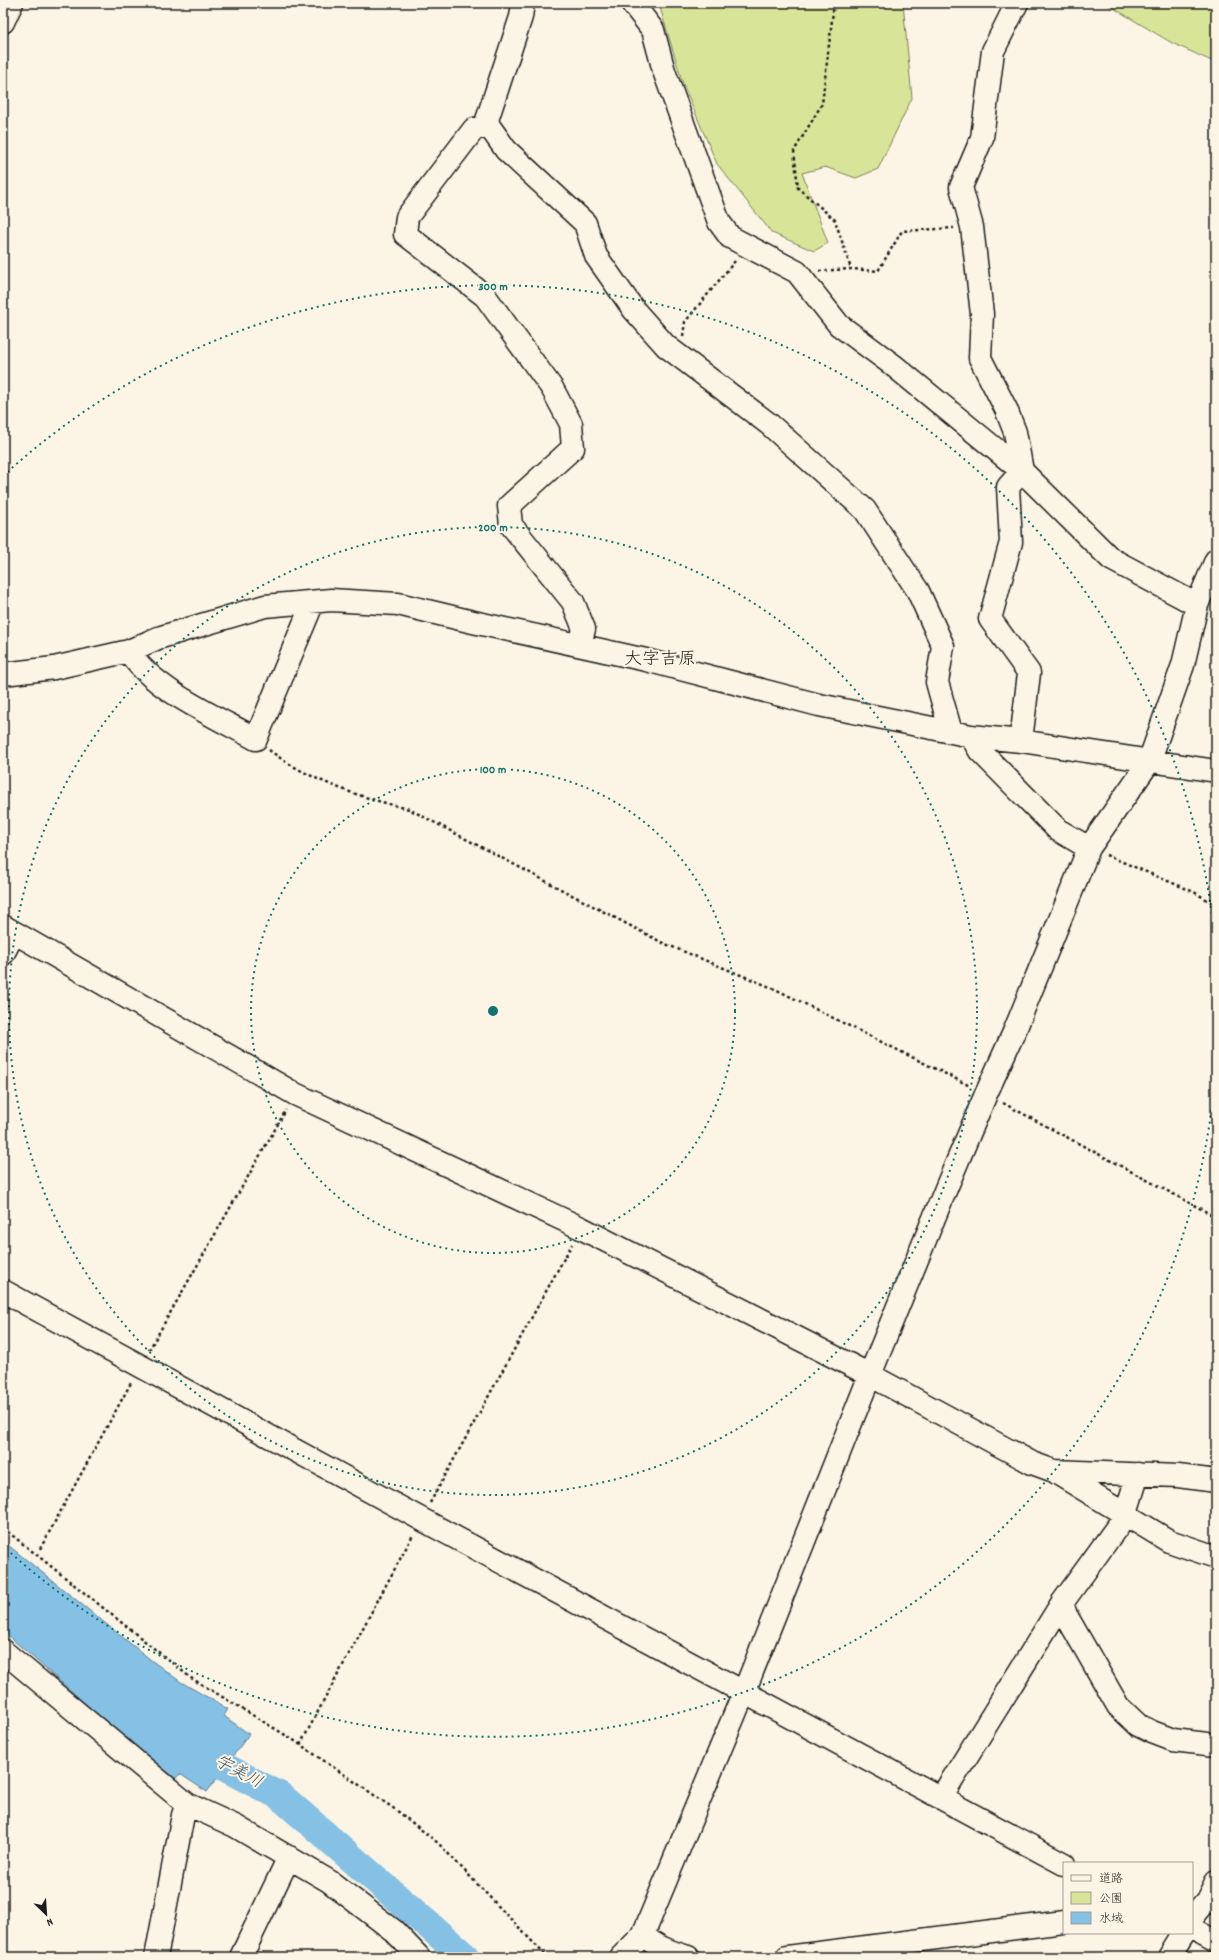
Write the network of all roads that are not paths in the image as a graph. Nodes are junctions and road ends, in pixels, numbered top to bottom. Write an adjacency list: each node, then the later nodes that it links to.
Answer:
1 (12, 3): 5 (street)
2 (523, 3): 6 (street)
3 (632, 3): 7 (street)
4 (1017, 3): 7 (street)
5 (3, 22)
6 (489, 126): 11 (street); 14 (street)
7 (1022, 471): 10 (street); 15 (street)
8 (1216, 560): 10 (street)
9 (313, 602): 11 (street); 12 (street); 12 (street)
10 (1196, 605): 16 (street)
11 (580, 645): 14 (street)
12 (129, 651): 13 (street)
13 (3, 674)
14 (961, 734): 15 (street); 18 (street)
15 (1021, 741): 16 (street)
16 (1149, 762): 17 (street); 18 (street)
17 (1216, 771)
18 (1089, 848): 22 (street)
19 (9, 930): 20 (street); 22 (street)
20 (3, 954)
21 (3, 1291): 30 (street)
22 (870, 1374): 23 (street); 30 (street)
23 (1054, 1471): 24 (street); 26 (street)
24 (1138, 1474): 25 (street); 26 (street)
25 (1216, 1481)
26 (1125, 1516): 27 (street); 28 (street)
27 (1216, 1557)
28 (1062, 1602): 31 (street); 32 (street)
29 (3, 1651): 33 (street)
30 (744, 1692): 32 (street); 41 (street)
31 (1216, 1745)
32 (940, 1798): 35 (street)
33 (187, 1804): 34 (street); 44 (street)
34 (289, 1856): 43 (street); 45 (street)
35 (1063, 1863)
36 (1216, 1882): 37 (street)
37 (1193, 1917)
38 (1063, 1922): 48 (street)
39 (1193, 1930): 42 (street)
40 (1183, 1934): 49 (street)
41 (643, 1935): 46 (street); 47 (street)
42 (1216, 1942)
43 (247, 1954)
44 (156, 1957)
45 (419, 1957)
46 (621, 1957)
47 (688, 1957)
48 (788, 1957)
49 (1169, 1957)

